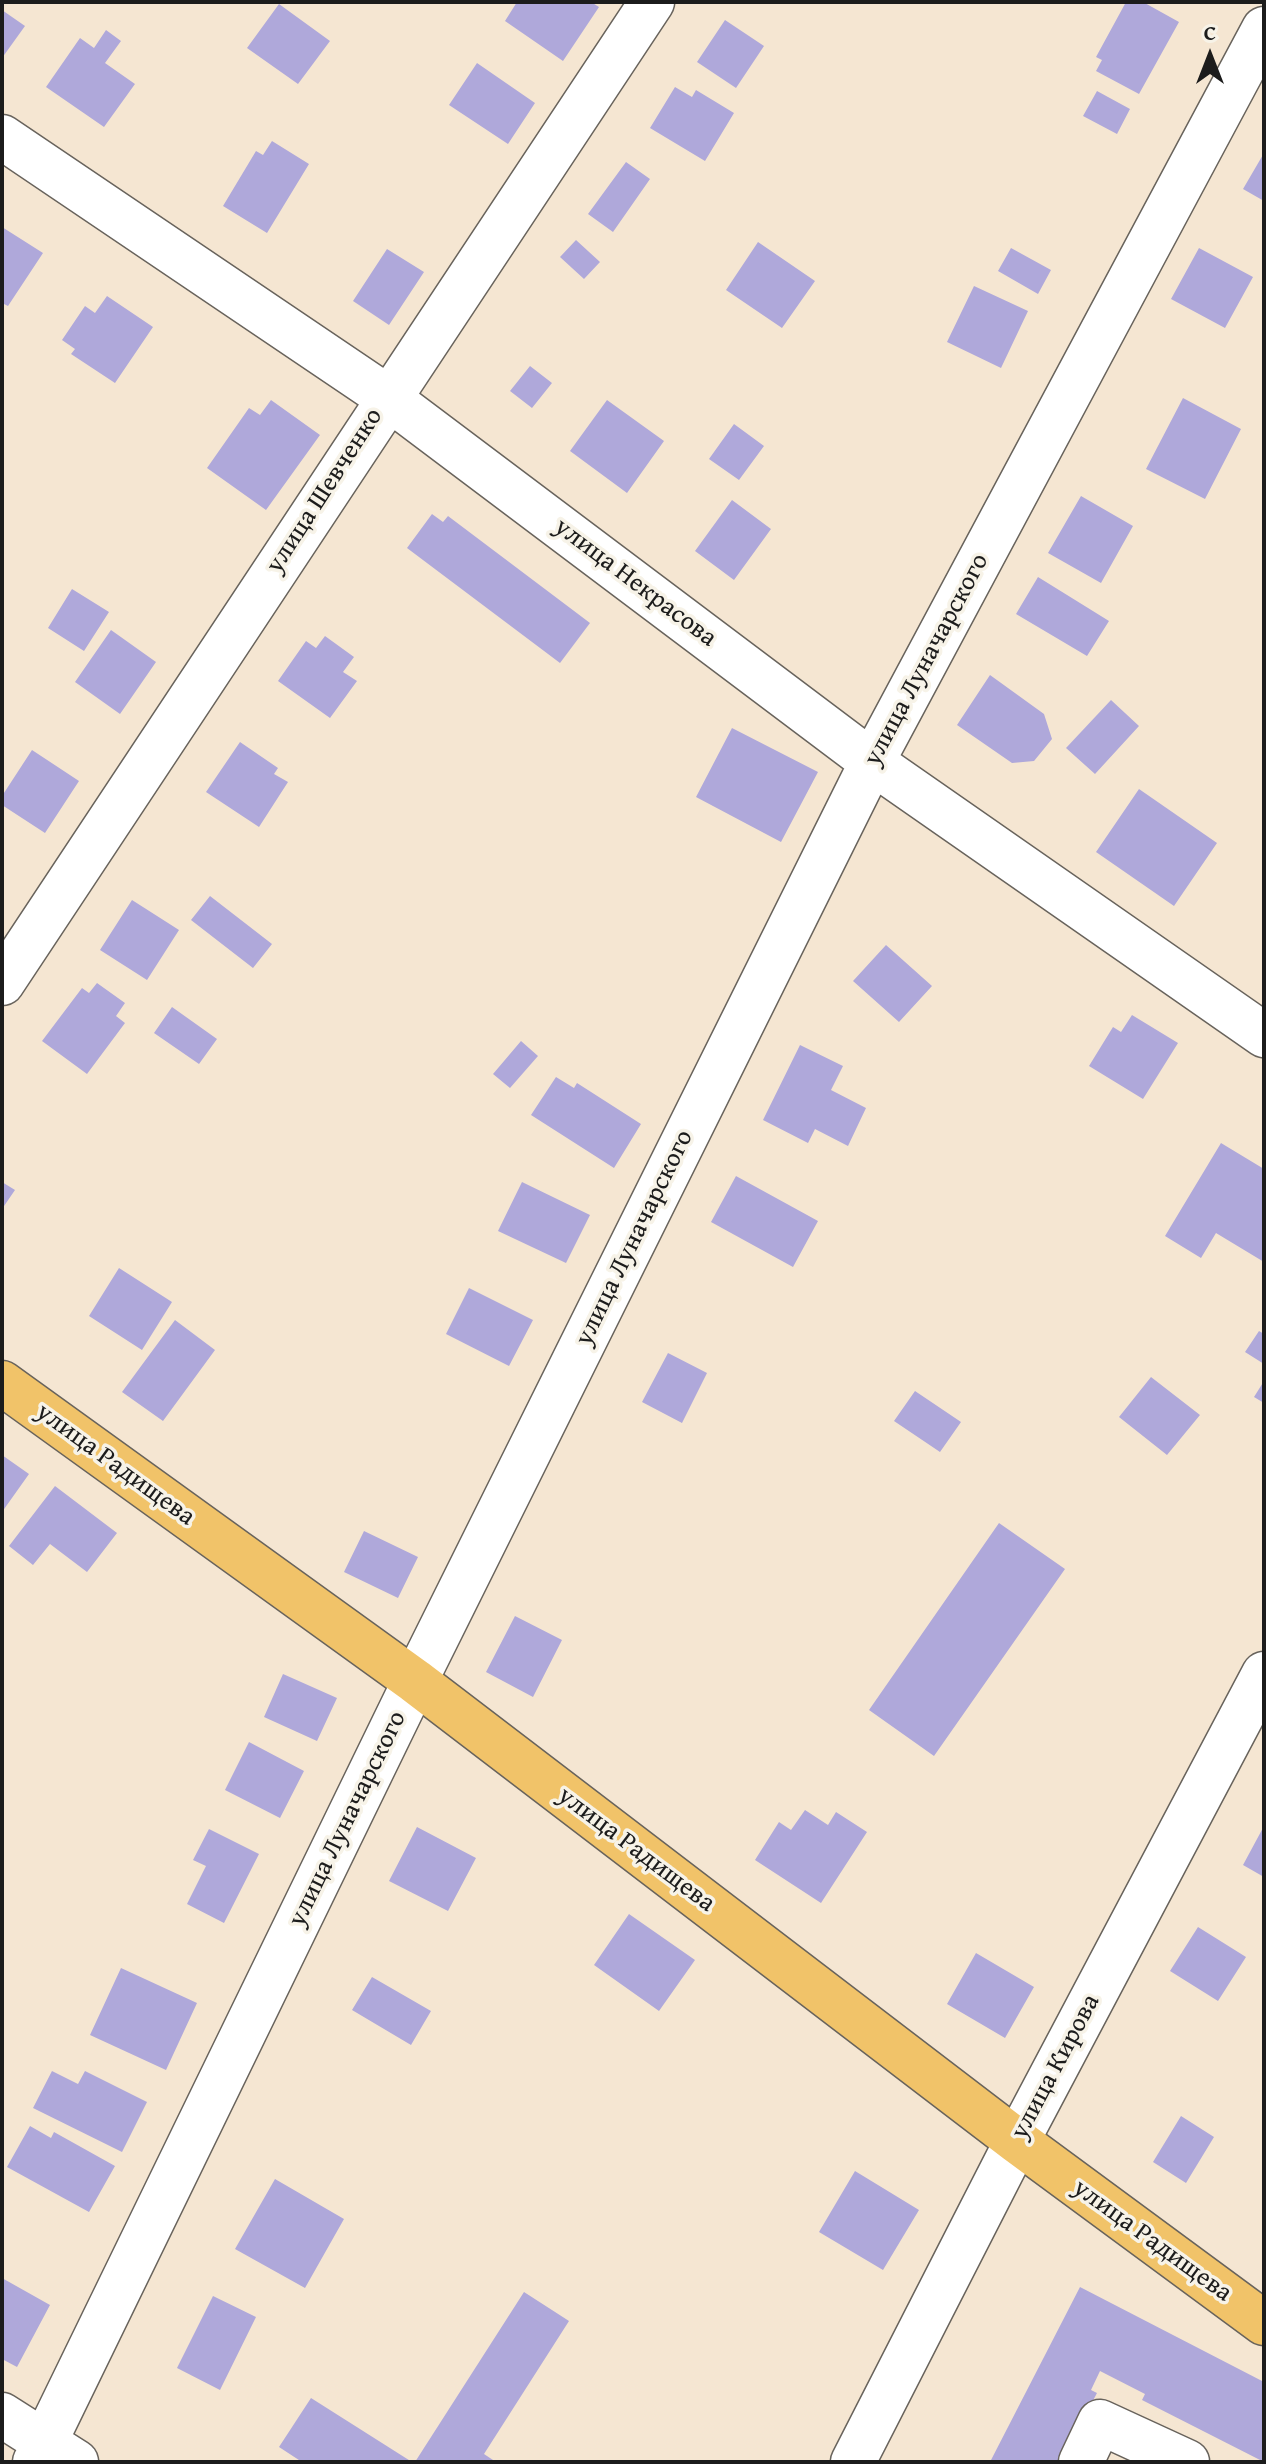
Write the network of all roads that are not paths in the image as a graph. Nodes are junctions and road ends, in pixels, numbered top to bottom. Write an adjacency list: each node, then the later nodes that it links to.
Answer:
1 (652, 2): 4 (street, улица Шевченко)
2 (1264, 29): 5 (street, улица Луначарского)
3 (2, 137): 4 (street, улица Некрасова)
4 (387, 397): 5 (street, улица Некрасова); 6 (street, улица Шевченко)
5 (872, 762): 7 (street, улица Некрасова); 10 (street, улица Луначарского)
6 (2, 983)
7 (1264, 1035)
8 (2, 1383): 10 (main road, улица Радищева)
9 (1264, 1674): 11 (street, улица Кирова)
10 (415, 1681): 11 (main road, улица Радищева); 14 (street, улица Луначарского)
11 (1017, 2141): 12 (main road, улица Радищева); 15 (street, улица Кирова)
12 (1264, 2323)
13 (2, 2415): 14 (street)
14 (52, 2456)
15 (853, 2462)
16 (1081, 2462): 17 (street)
17 (1187, 2462)

